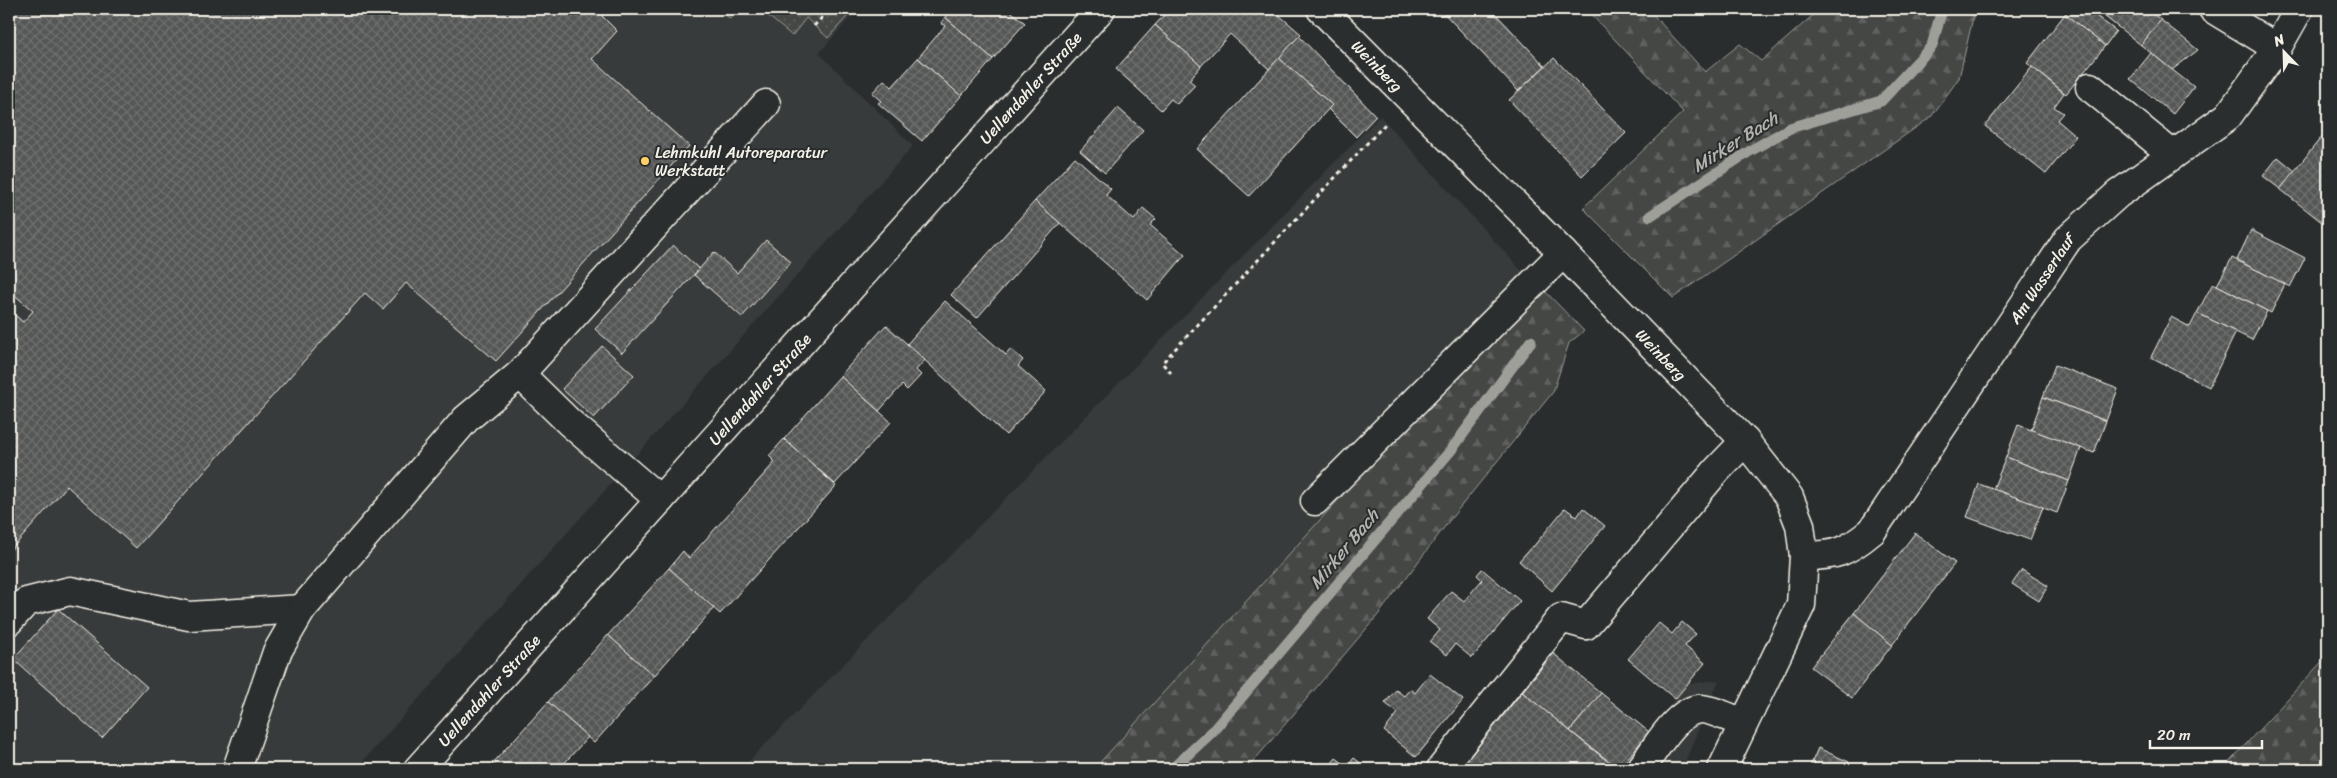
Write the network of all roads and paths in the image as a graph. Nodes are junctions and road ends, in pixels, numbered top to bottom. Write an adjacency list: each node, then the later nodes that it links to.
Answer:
1 (830, 9): 6 (path)
2 (1101, 9): 16 (street, Uellendahler Straße)
3 (1321, 9): 9 (street, Weinberg)
4 (2213, 9): 7 (street)
5 (2299, 9): 7 (street, Am Wasserlauf)
6 (814, 26)
7 (2277, 48): 11 (street, Am Wasserlauf)
8 (2090, 87): 11 (street)
9 (1410, 98): 12 (street, Weinberg); 13 (path)
10 (766, 104): 14 (street)
11 (2173, 155): 18 (street, Am Wasserlauf)
12 (1563, 253): 15 (street, Weinberg); 17 (street)
13 (1171, 373)
14 (520, 374): 16 (street); 19 (street)
15 (1745, 441): 18 (street, Weinberg); 24 (street)
16 (660, 500): 23 (street, Uellendahler Straße)
17 (1315, 502)
18 (1804, 556): 21 (street, Weinberg)
19 (302, 609): 20 (street); 22 (street)
20 (9, 621)
21 (1743, 723): 25 (street); 26 (street, Weinberg)
22 (237, 769)
23 (418, 769)
24 (1441, 769)
25 (1641, 769)
26 (1722, 769)

